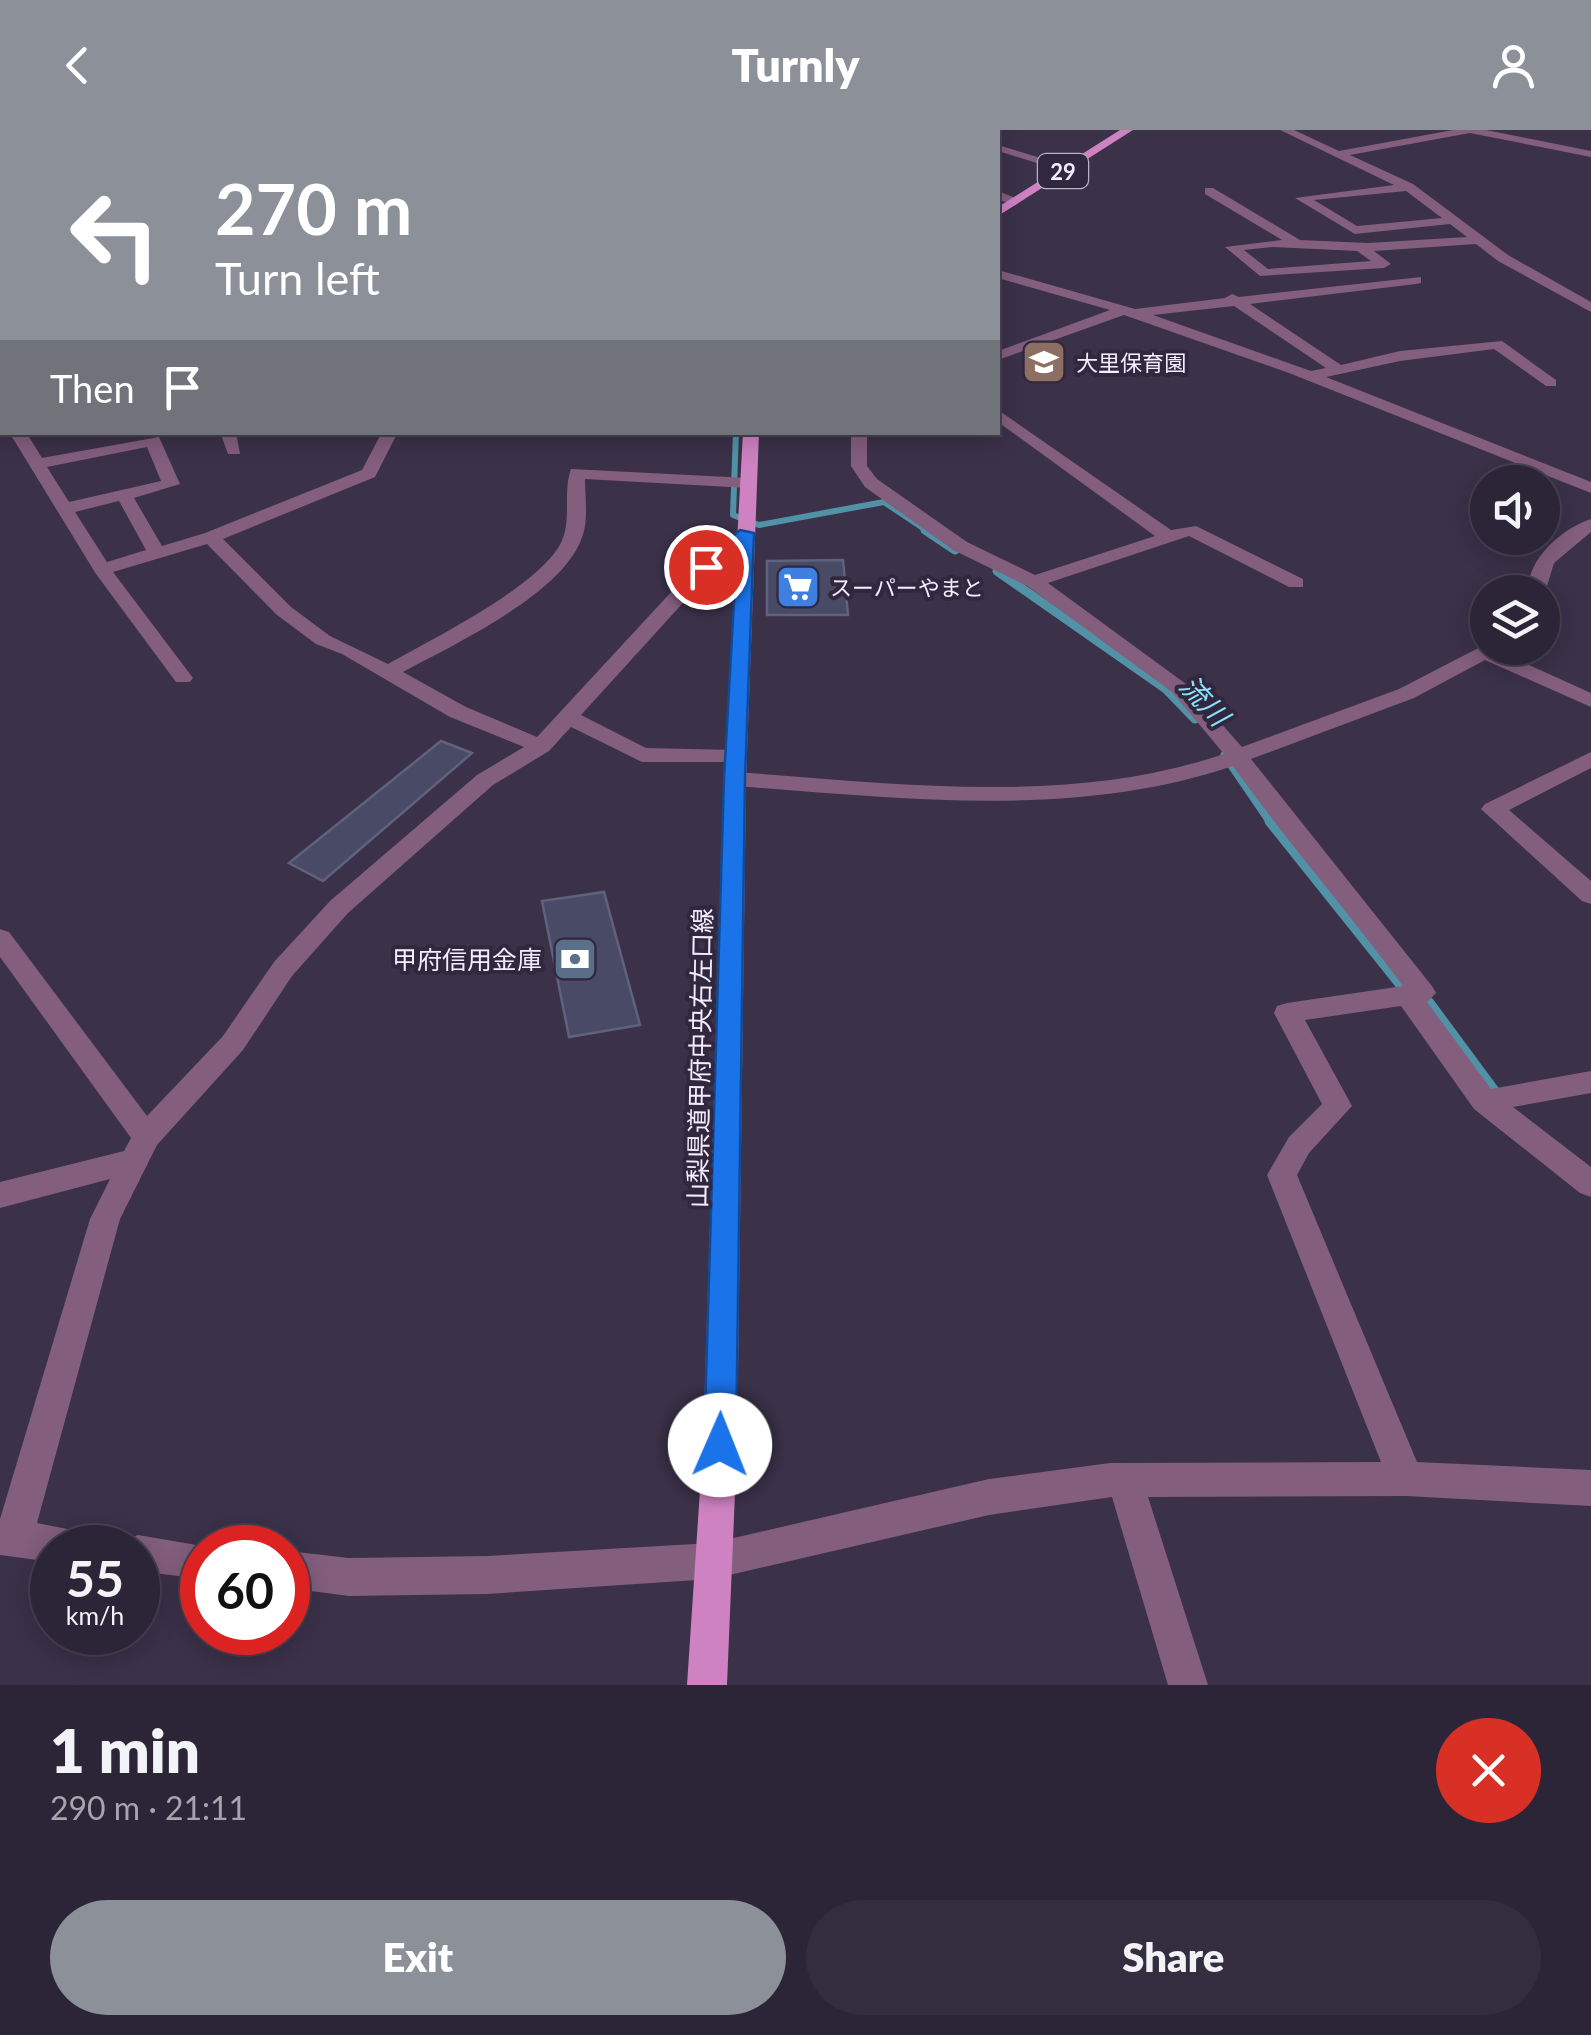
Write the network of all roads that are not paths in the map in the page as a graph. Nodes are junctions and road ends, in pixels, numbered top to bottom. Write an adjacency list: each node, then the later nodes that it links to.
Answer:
1 (1128, 130): 8 (main road, 29)
2 (1323, 130): 4 (street)
3 (1470, 130): 6 (street); 7 (street)
4 (1290, 132): 6 (street)
5 (1000, 149): 8 (street)
6 (1339, 154): 9 (street)
7 (1591, 154)
8 (1066, 169): 12 (main road, 29)
9 (1408, 187): 14 (street); 14 (street)
10 (1209, 190): 16 (street)
11 (1000, 196): 12 (street)
12 (1014, 202): 13 (main road, 29)
13 (1000, 211)
14 (1455, 220): 15 (street)
15 (1477, 240): 17 (street); 21 (street)
16 (1298, 244): 17 (street); 17 (street)
17 (1360, 246)
18 (1000, 275): 22 (street)
19 (1416, 280): 20 (street)
20 (1232, 298): 22 (street); 24 (street)
21 (1591, 308)
22 (1127, 312): 23 (street); 25 (street)
23 (1000, 355)
24 (1338, 370): 25 (street); 26 (street)
25 (1310, 376): 34 (street)
26 (1552, 383)
27 (1000, 415): 39 (street)
28 (18, 435): 32 (street)
29 (388, 435): 40 (street)
30 (751, 435): 33 (main road, 山梨県道甲府中央右左口線)
31 (859, 435): 44 (street)
32 (37, 464): 35 (street); 36 (street)
33 (748, 483): 38 (main road, 山梨県道甲府中央右左口線); 48 (street)
34 (1591, 488)
35 (124, 495): 36 (street); 41 (street)
36 (64, 509): 42 (street)
37 (1591, 524): 43 (street)
38 (746, 525): 51 (street); 55 (main road, 山梨県道甲府中央右左口線)
39 (1169, 537): 44 (street); 45 (street)
40 (211, 538): 41 (street); 48 (street)
41 (157, 553): 42 (street)
42 (102, 569): 49 (street)
43 (1535, 575)
44 (1034, 582): 53 (street)
45 (1296, 583)
46 (1470, 661): 53 (street)
47 (1517, 665): 50 (street)
48 (386, 673): 52 (street)
49 (182, 678)
50 (1591, 701)
51 (570, 718): 52 (street); 55 (street)
52 (541, 746): 61 (street)
53 (1237, 755): 55 (street); 58 (street)
54 (1591, 759): 56 (street)
55 (735, 768): 68 (main road, 山梨県道甲府中央右左口線)
56 (1591, 894)
57 (0, 938): 61 (street)
58 (1408, 995): 60 (street); 65 (street)
59 (1591, 1082): 60 (street)
60 (1484, 1101): 62 (street)
61 (140, 1149): 63 (street); 67 (street)
62 (1591, 1184)
63 (0, 1195)
64 (1124, 1479): 65 (street); 68 (street); 71 (street)
65 (1406, 1479): 66 (street)
66 (1591, 1488)
67 (7, 1538)
68 (712, 1561): 69 (street); 70 (main road, 山梨県道甲府中央右左口線)
69 (310, 1573)
70 (707, 1685)
71 (1188, 1685)

